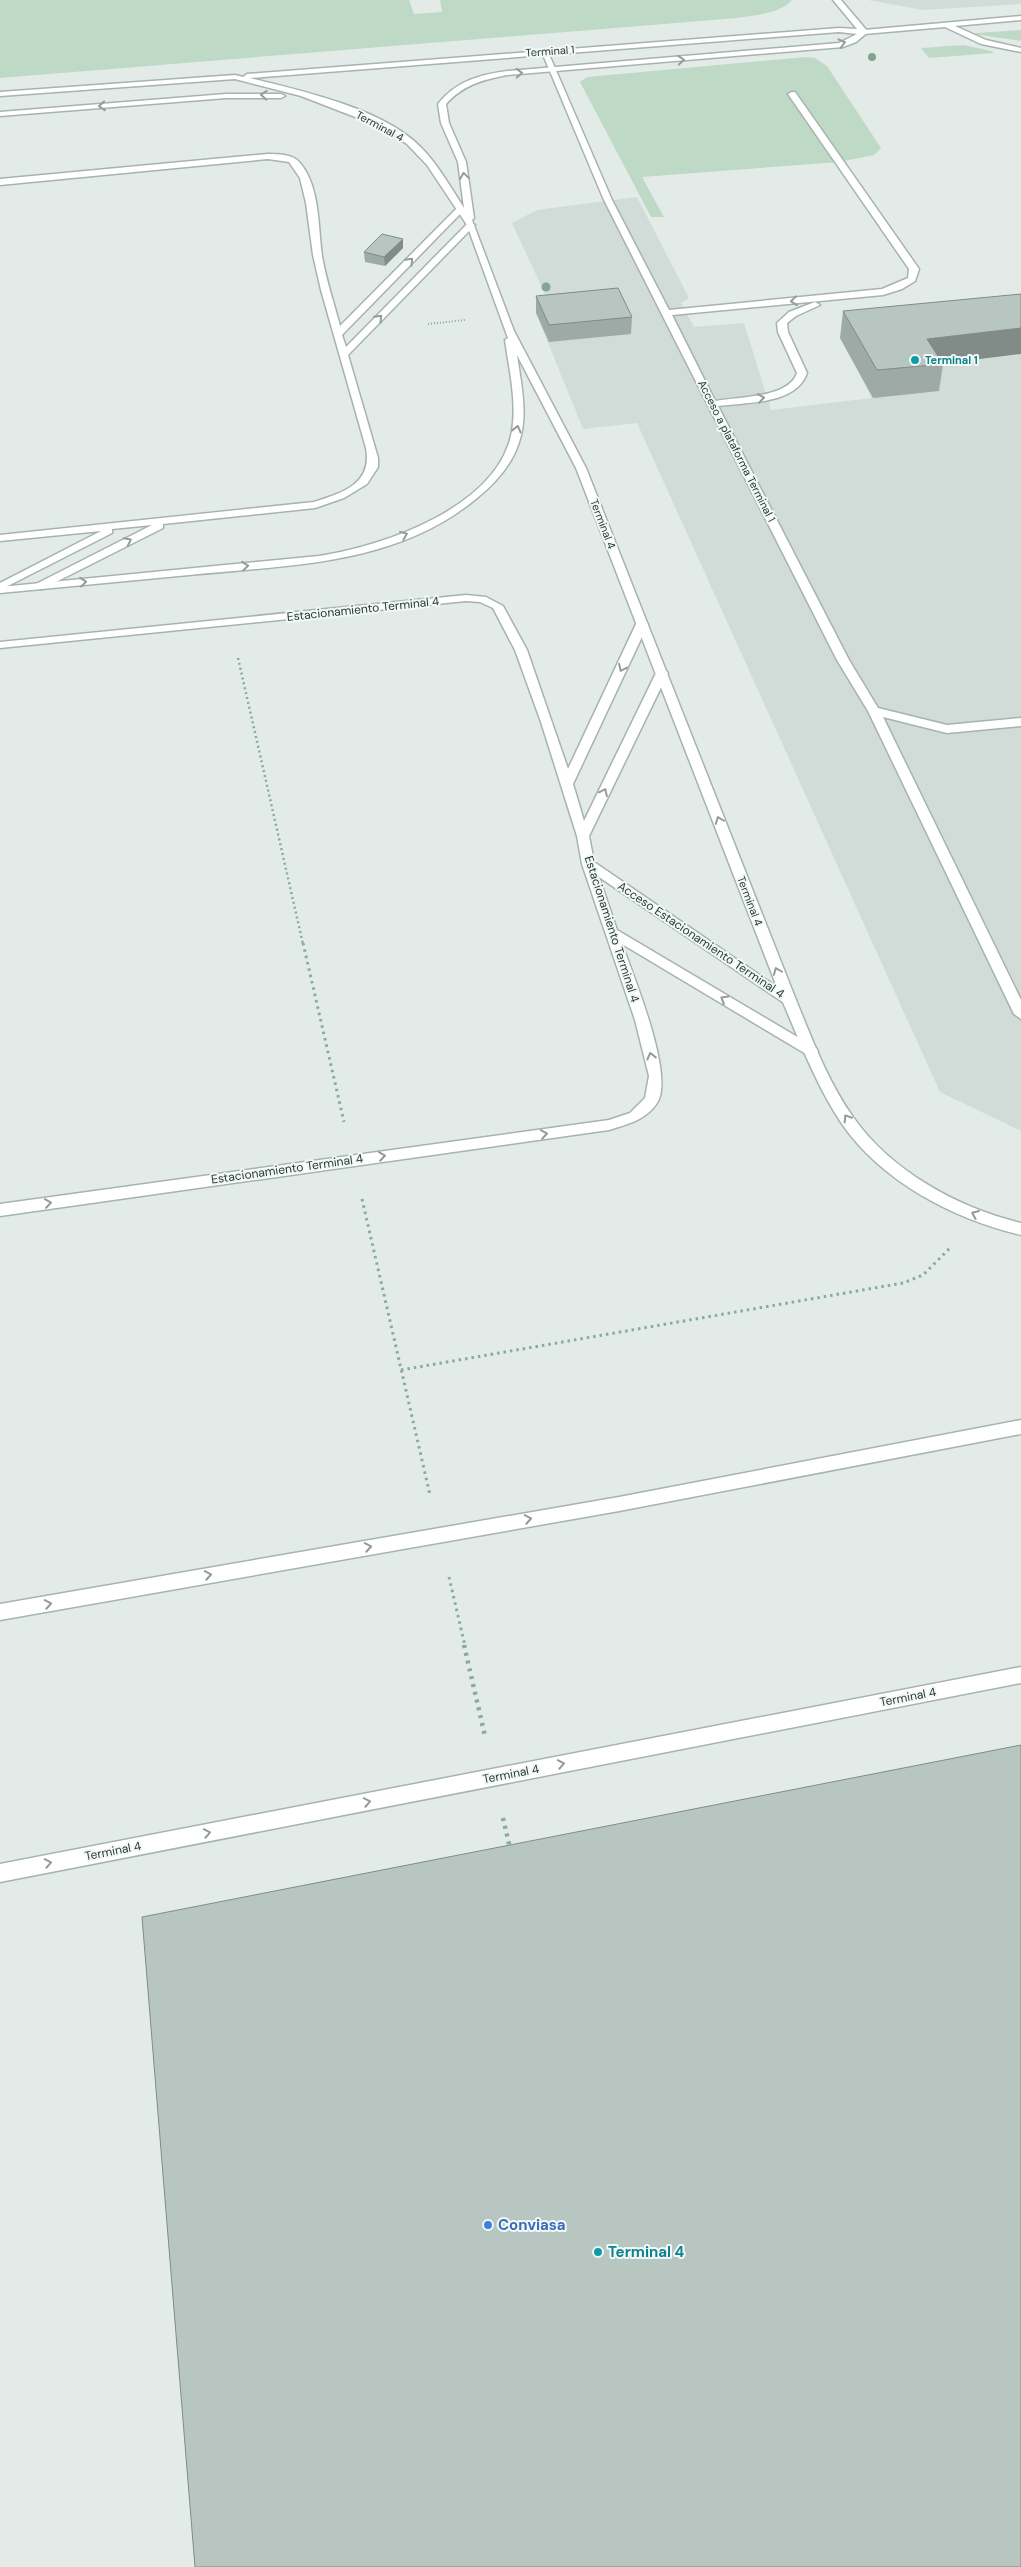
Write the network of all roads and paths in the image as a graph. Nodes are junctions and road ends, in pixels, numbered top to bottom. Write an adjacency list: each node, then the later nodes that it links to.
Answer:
1 (837, 0): 4 (street)
2 (1021, 18): 3 (street, Terminal 1)
3 (944, 24): 4 (street, Terminal 1); 5 (street)
4 (864, 32): 6 (street, Terminal 1); 7 (street, Terminal 1, one-way to 4)
5 (1021, 50)
6 (544, 52): 7 (street, Acceso a plataforma Terminal 1); 8 (street, Terminal 1)
7 (553, 71): 15 (street, Terminal 1, one-way to 7); 17 (street, Acceso a plataforma Terminal 1)
8 (236, 77): 9 (street, Terminal 4); 11 (street, Terminal 4)
9 (0, 94)
10 (792, 94): 16 (street)
11 (346, 109): 12 (street, one-way to 12); 14 (street, Terminal 4)
12 (0, 114)
13 (0, 182): 19 (street)
14 (461, 209): 15 (street, Terminal 4); 19 (street, one-way to 14)
15 (471, 225): 18 (street, Terminal 4); 20 (street, one-way to 15)
16 (842, 296): 17 (street, one-way to 17); 21 (street, one-way to 16)
17 (666, 313): 21 (street, Acceso a plataforma Terminal 1)
18 (509, 331): 26 (street, one-way to 18); 29 (street, Terminal 4)
19 (339, 333): 20 (street)
20 (345, 353): 22 (street)
21 (712, 404): 32 (street, Acceso a plataforma Terminal 1)
22 (168, 522): 23 (street); 26 (street, one-way to 22)
23 (116, 527): 24 (street); 25 (street)
24 (0, 538)
25 (0, 586)
26 (38, 587): 27 (street)
27 (0, 590)
28 (230, 623): 30 (street, Estacionamiento Terminal 4); 34 (street, Estacionamiento Terminal 4); 41 (path)
29 (642, 624): 31 (street, Terminal 4); 34 (street, one-way to 34)
30 (0, 645)
31 (662, 672): 35 (street, one-way to 31); 38 (street, Terminal 4, one-way to 31)
32 (874, 711): 33 (street); 39 (street, Acceso a plataforma Terminal 1)
33 (1021, 722)
34 (567, 784): 35 (street, Estacionamiento Terminal 4)
35 (583, 836): 36 (street, Estacionamiento Terminal 4)
36 (588, 864): 37 (street, Estacionamiento Terminal 4); 38 (street, Acceso Estacionamiento Terminal 4)
37 (614, 933): 40 (street, one-way to 37); 41 (street, Estacionamiento Terminal 4, one-way to 37)
38 (788, 1000): 40 (street, Terminal 4)
39 (1021, 1014)
40 (811, 1051): 43 (street, Terminal 4, one-way to 40)
41 (353, 1160): 42 (street, Estacionamiento Terminal 4, one-way to 41); 45 (path)
42 (0, 1210)
43 (978, 1215): 44 (street, Terminal 4); 45 (path)
44 (1021, 1228)
45 (401, 1370): 47 (path)
46 (1021, 1428): 47 (street, one-way to 46)
47 (439, 1535): 48 (street, one-way to 47); 50 (path)
48 (0, 1612)
49 (1021, 1675): 50 (street, Terminal 4, one-way to 49)
50 (494, 1777): 51 (path); 52 (street, Terminal 4, one-way to 50)
51 (512, 1855)
52 (0, 1873)

